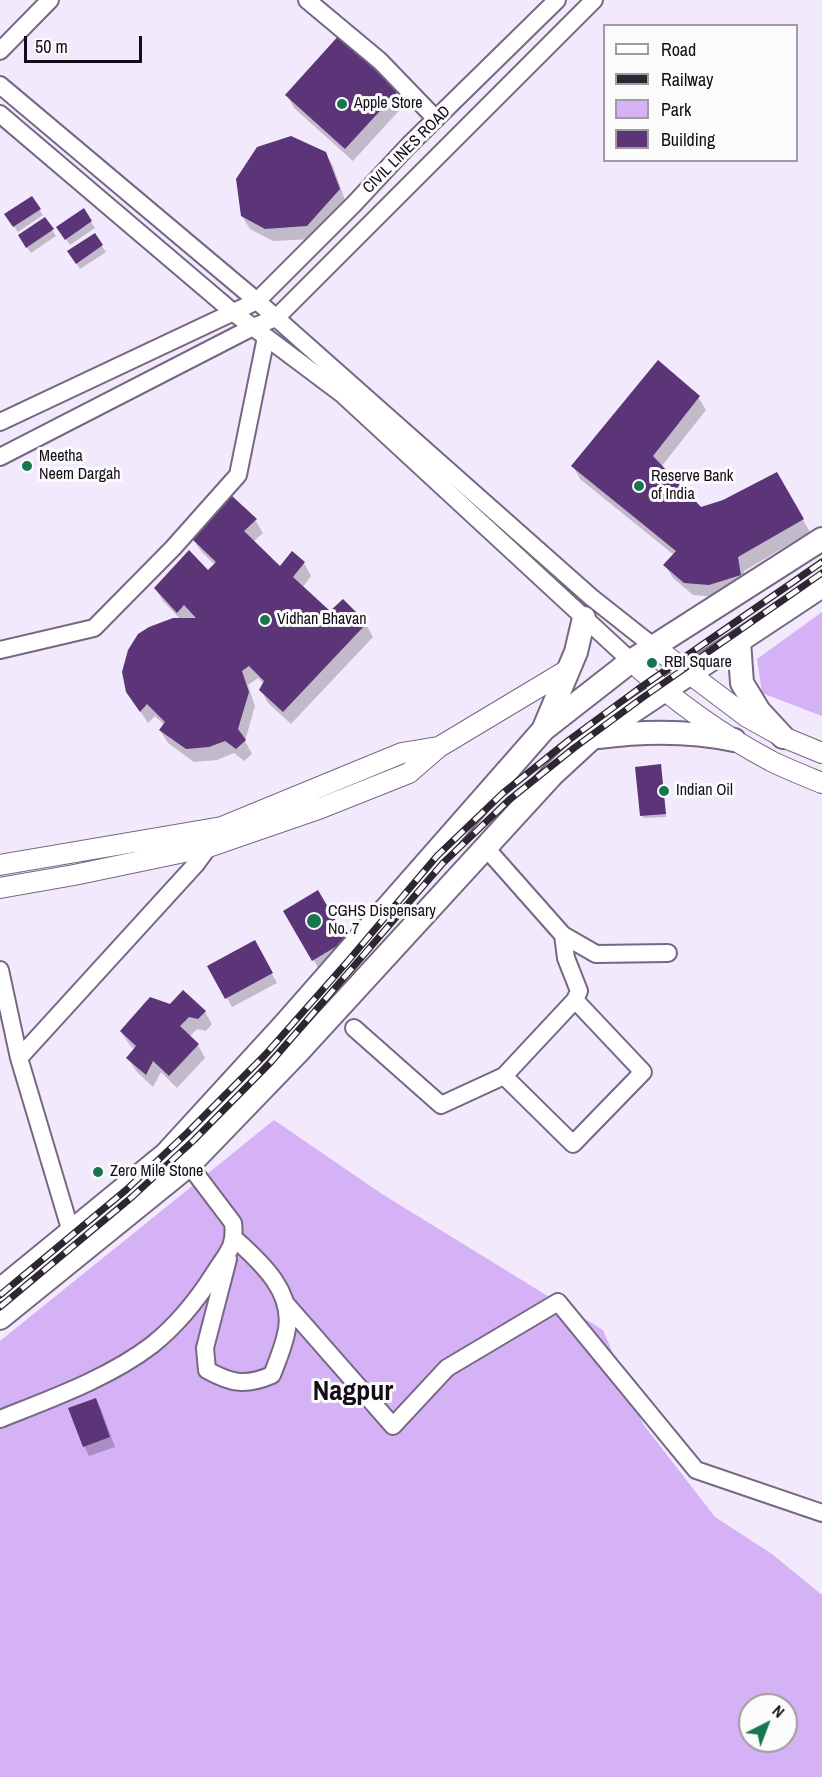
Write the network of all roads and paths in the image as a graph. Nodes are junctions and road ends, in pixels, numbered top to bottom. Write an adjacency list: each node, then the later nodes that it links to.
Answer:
1 (50, 0): 5 (street)
2 (307, 0): 8 (street)
3 (557, 0): 8 (street, CIVIL LINES ROAD)
4 (594, 0): 11 (street)
5 (0, 51)
6 (0, 85): 9 (street)
7 (0, 114): 10 (street)
8 (436, 119): 9 (street, CIVIL LINES ROAD)
9 (257, 301): 10 (street, CIVIL LINES ROAD); 11 (street)
10 (234, 313): 12 (street); 13 (street, CIVIL LINES ROAD)
11 (276, 318): 12 (street); 19 (street)
12 (260, 332): 14 (street); 17 (street); 20 (street)
13 (0, 422)
14 (0, 457)
15 (822, 539): 19 (highway)
16 (822, 586): 18 (highway)
17 (584, 618): 21 (street); 22 (highway)
18 (739, 641): 23 (highway); 26 (highway)
19 (653, 646): 21 (highway); 23 (main road)
20 (0, 650)
21 (631, 661): 24 (main road); 25 (highway)
22 (569, 669): 25 (highway); 29 (main road)
23 (689, 674): 24 (highway); 26 (main road)
24 (663, 690): 27 (highway); 28 (main road)
25 (544, 729): 45 (highway)
26 (783, 736): 30 (main road)
27 (591, 739): 28 (highway); 34 (highway)
28 (734, 740): 31 (main road)
29 (440, 747): 32 (main road); 33 (main road)
30 (822, 753)
31 (822, 783)
32 (222, 827): 33 (street); 35 (main road)
33 (208, 847): 36 (main road); 42 (street)
34 (486, 848): 37 (street); 46 (highway)
35 (0, 865)
36 (0, 888)
37 (563, 935): 38 (street); 40 (street)
38 (668, 953)
39 (0, 970): 42 (street)
40 (575, 1000): 44 (street); 44 (street)
41 (354, 1028): 44 (street)
42 (17, 1051): 43 (street); 47 (street)
43 (0, 1053)
44 (504, 1076)
45 (174, 1145): 46 (street); 47 (highway)
46 (189, 1165): 48 (street); 51 (highway)
47 (71, 1232): 49 (highway)
48 (233, 1242): 50 (street); 50 (street); 52 (street)
49 (0, 1290)
50 (287, 1305): 53 (street)
51 (0, 1318)
52 (0, 1419)
53 (822, 1513)

